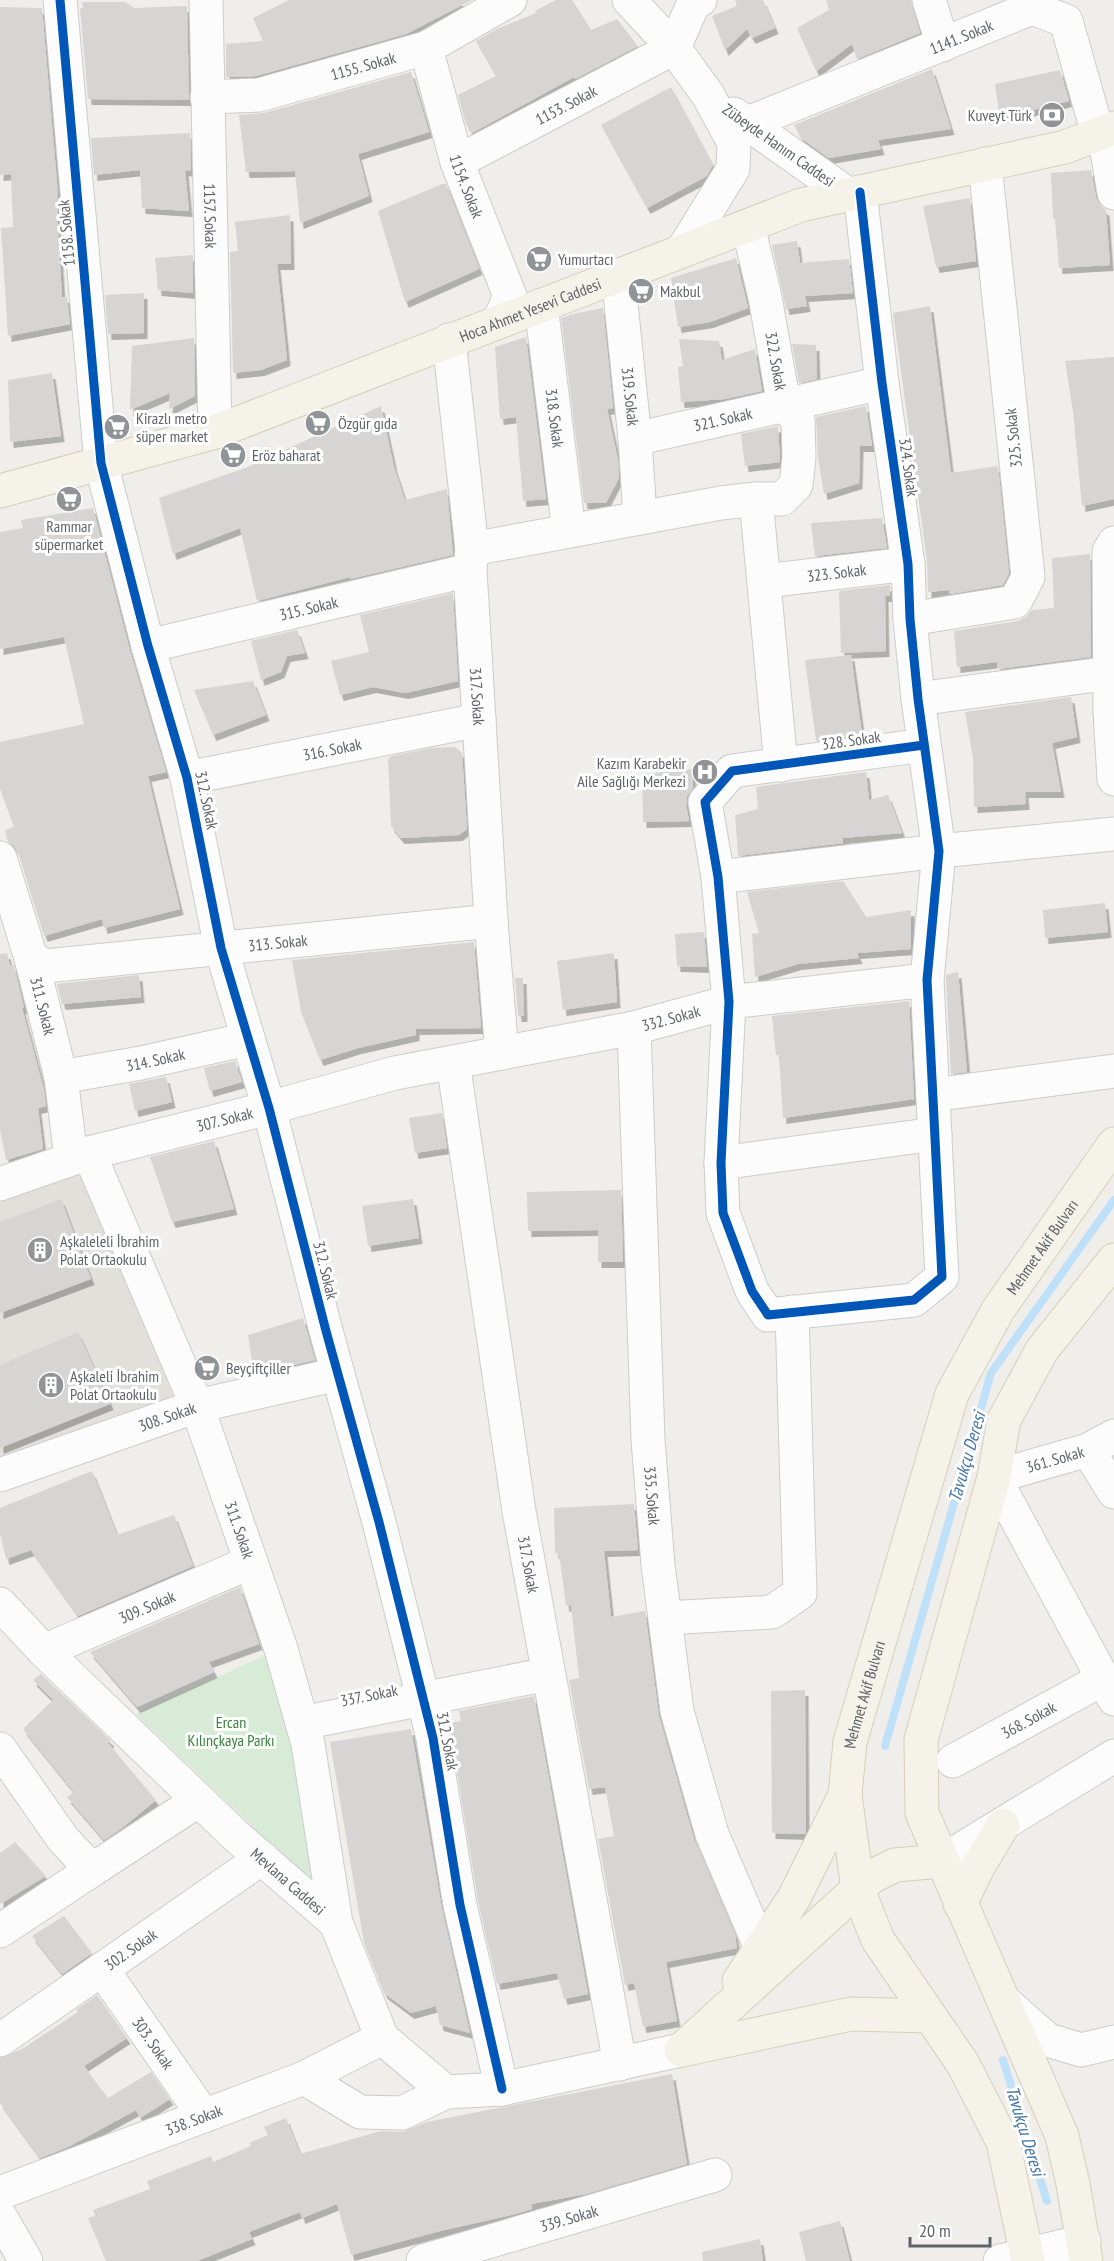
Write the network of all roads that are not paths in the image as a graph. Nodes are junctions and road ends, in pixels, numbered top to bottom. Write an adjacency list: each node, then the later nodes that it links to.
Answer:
1 (60, 0): 28 (street, 1158. Sokak)
2 (206, 0): 11 (street, 1157. Sokak)
3 (510, 0): 8 (street, 1155. Sokak)
4 (629, 0): 9 (street, Zübeyde Hanım Caddesi)
5 (700, 0): 9 (street)
6 (929, 0): 7 (street)
7 (943, 45): 12 (street, 1141. Sokak); 13 (street, 1141. Sokak)
8 (426, 48): 11 (street, 1155. Sokak); 14 (street, 1154. Sokak)
9 (674, 48): 10 (street, Zübeyde Hanım Caddesi); 14 (street, 1153. Sokak)
10 (708, 95): 12 (street, Zübeyde Hanım Caddesi); 19 (street, Zübeyde Hanım Caddesi)
11 (207, 97): 26 (street, 1157. Sokak)
12 (748, 123): 17 (street, Zübeyde Hanım Caddesi)
13 (1108, 141): 15 (main road, Hoca Ahmet Yesevi Caddesi); 16 (street)
14 (457, 162): 22 (street, 1154. Sokak)
15 (986, 164): 17 (main road, Hoca Ahmet Yesevi Caddesi); 37 (street, 325. Sokak)
16 (1114, 193)
17 (854, 194): 18 (main road, Hoca Ahmet Yesevi Caddesi); 24 (street, 324. Sokak)
18 (748, 226): 19 (main road, Hoca Ahmet Yesevi Caddesi); 25 (street, 322. Sokak)
19 (682, 251): 20 (main road, Hoca Ahmet Yesevi Caddesi)
20 (618, 275): 21 (main road, Hoca Ahmet Yesevi Caddesi); 27 (street, 319. Sokak)
21 (541, 305): 22 (main road, Hoca Ahmet Yesevi Caddesi); 32 (street, 318. Sokak)
22 (499, 321): 23 (main road, Hoca Ahmet Yesevi Caddesi)
23 (449, 340): 26 (main road, Hoca Ahmet Yesevi Caddesi); 34 (street, 317. Sokak)
24 (882, 383): 25 (street, 321. Sokak); 35 (street, 324. Sokak)
25 (784, 405): 27 (street, 321. Sokak); 30 (street, 322. Sokak)
26 (215, 432): 28 (main road, Hoca Ahmet Yesevi Caddesi)
27 (635, 439): 31 (street, 319. Sokak)
28 (101, 463): 29 (main road, Hoca Ahmet Yesevi Caddesi); 38 (street, 312. Sokak)
29 (0, 491)
30 (756, 499): 31 (street, 322. Sokak); 36 (street)
31 (640, 518): 32 (street, 322. Sokak)
32 (569, 531): 34 (street, 322. Sokak)
33 (1114, 543): 39 (street)
34 (471, 559): 38 (street, 315. Sokak); 41 (street, 317. Sokak)
35 (908, 564): 36 (street, 323. Sokak); 37 (street, 324. Sokak)
36 (765, 580): 43 (street)
37 (910, 619): 40 (street, 324. Sokak)
38 (148, 646): 44 (street, 312. Sokak)
39 (1110, 673): 40 (street); 45 (street)
40 (918, 699): 42 (street, 324. Sokak)
41 (479, 720): 44 (street, 316. Sokak); 50 (street, 317. Sokak)
42 (924, 746): 43 (street, 328. Sokak); 47 (street, 324. Sokak)
43 (781, 765): 49 (street, 328. Sokak)
44 (188, 778): 51 (street, 312. Sokak)
45 (1114, 779)
46 (1114, 834): 47 (street)
47 (939, 851): 49 (street); 53 (street, 324. Sokak)
48 (0, 858): 52 (street, 311. Sokak)
49 (718, 877): 54 (street)
50 (491, 921): 51 (street, 313. Sokak); 57 (street, 317. Sokak)
51 (221, 948): 52 (street, 313. Sokak); 56 (street, 312. Sokak)
52 (31, 958): 60 (street, 311. Sokak)
53 (927, 980): 54 (street, 332. Sokak); 61 (street, 324. Sokak)
54 (729, 1002): 55 (street, 332. Sokak); 66 (street)
55 (634, 1028): 57 (street, 332. Sokak); 78 (street, 335. Sokak)
56 (248, 1039): 60 (street, 314. Sokak); 62 (street, 312. Sokak)
57 (502, 1053): 58 (street, 332. Sokak)
58 (453, 1062): 62 (street, 307. Sokak); 80 (street, 317. Sokak)
59 (1114, 1071): 61 (street)
60 (61, 1077): 65 (street, 311. Sokak)
61 (933, 1095): 63 (street, 324. Sokak)
62 (268, 1108): 65 (street, 307. Sokak); 70 (street, 312. Sokak)
63 (935, 1134): 66 (street); 69 (street, 324. Sokak)
64 (1114, 1144): 87 (main road, Mehmet Akif Bulvarı)
65 (80, 1155): 67 (street, 307. Sokak); 71 (street, 311. Sokak)
66 (721, 1163): 69 (street)
67 (0, 1184)
68 (1114, 1260): 74 (main road)
69 (792, 1312): 78 (street)
70 (338, 1374): 71 (street, 308. Sokak); 82 (street, 312. Sokak)
71 (197, 1406): 73 (street, 308. Sokak); 76 (street, 311. Sokak)
72 (1101, 1443): 74 (street, 361. Sokak); 75 (street)
73 (0, 1475)
74 (994, 1477): 81 (street); 91 (main road)
75 (1114, 1492)
76 (251, 1562): 79 (street, 309. Sokak); 83 (street, 311. Sokak)
77 (5, 1616): 79 (street, Mevlana Caddesi)
78 (665, 1618): 97 (street, 335. Sokak)
79 (44, 1651): 88 (street, Mevlana Caddesi)
80 (548, 1674): 82 (street, 337. Sokak); 105 (street, 317. Sokak)
81 (1108, 1689): 86 (street, 368. Sokak)
82 (424, 1699): 83 (street, 337. Sokak); 107 (street, 312. Sokak)
83 (302, 1723): 95 (street, 311. Sokak)
84 (0, 1749): 92 (street)
85 (1114, 1756): 89 (street)
86 (953, 1761)
87 (845, 1795): 93 (main road, Mehmet Akif Bulvarı); 97 (main road)
88 (199, 1800): 90 (street, Mevlana Caddesi); 92 (street)
89 (1003, 1825): 91 (street); 94 (main road)
90 (262, 1858): 95 (street, Mevlana Caddesi); 98 (street, 302. Sokak)
91 (942, 1861): 93 (main road); 94 (main road)
92 (92, 1870): 96 (street)
93 (858, 1890): 100 (main road, Mehmet Akif Bulvarı); 104 (main road)
94 (960, 1904): 99 (main road)
95 (336, 1923): 101 (street, Mevlana Caddesi)
96 (0, 1931)
97 (761, 1948): 104 (main road)
98 (102, 1970): 102 (street, 302. Sokak); 109 (street, 303. Sokak)
99 (1005, 2002): 103 (street); 113 (main road)
100 (930, 2016): 104 (main road); 114 (main road, Mehmet Akif Bulvarı)
101 (382, 2038): 106 (street, 338. Sokak); 108 (street, Mevlana Caddesi)
102 (0, 2040)
103 (1114, 2042)
104 (681, 2050): 105 (street)
105 (620, 2064): 107 (street)
106 (304, 2078): 108 (street); 109 (street, 338. Sokak)
107 (502, 2089): 108 (street)
108 (446, 2092)
109 (204, 2116): 111 (street, 338. Sokak)
110 (715, 2175): 116 (street, 339. Sokak)
111 (0, 2193)
112 (0, 2216): 115 (street)
113 (1085, 2251): 114 (street)
114 (1018, 2259)
115 (26, 2261)
116 (423, 2261)

